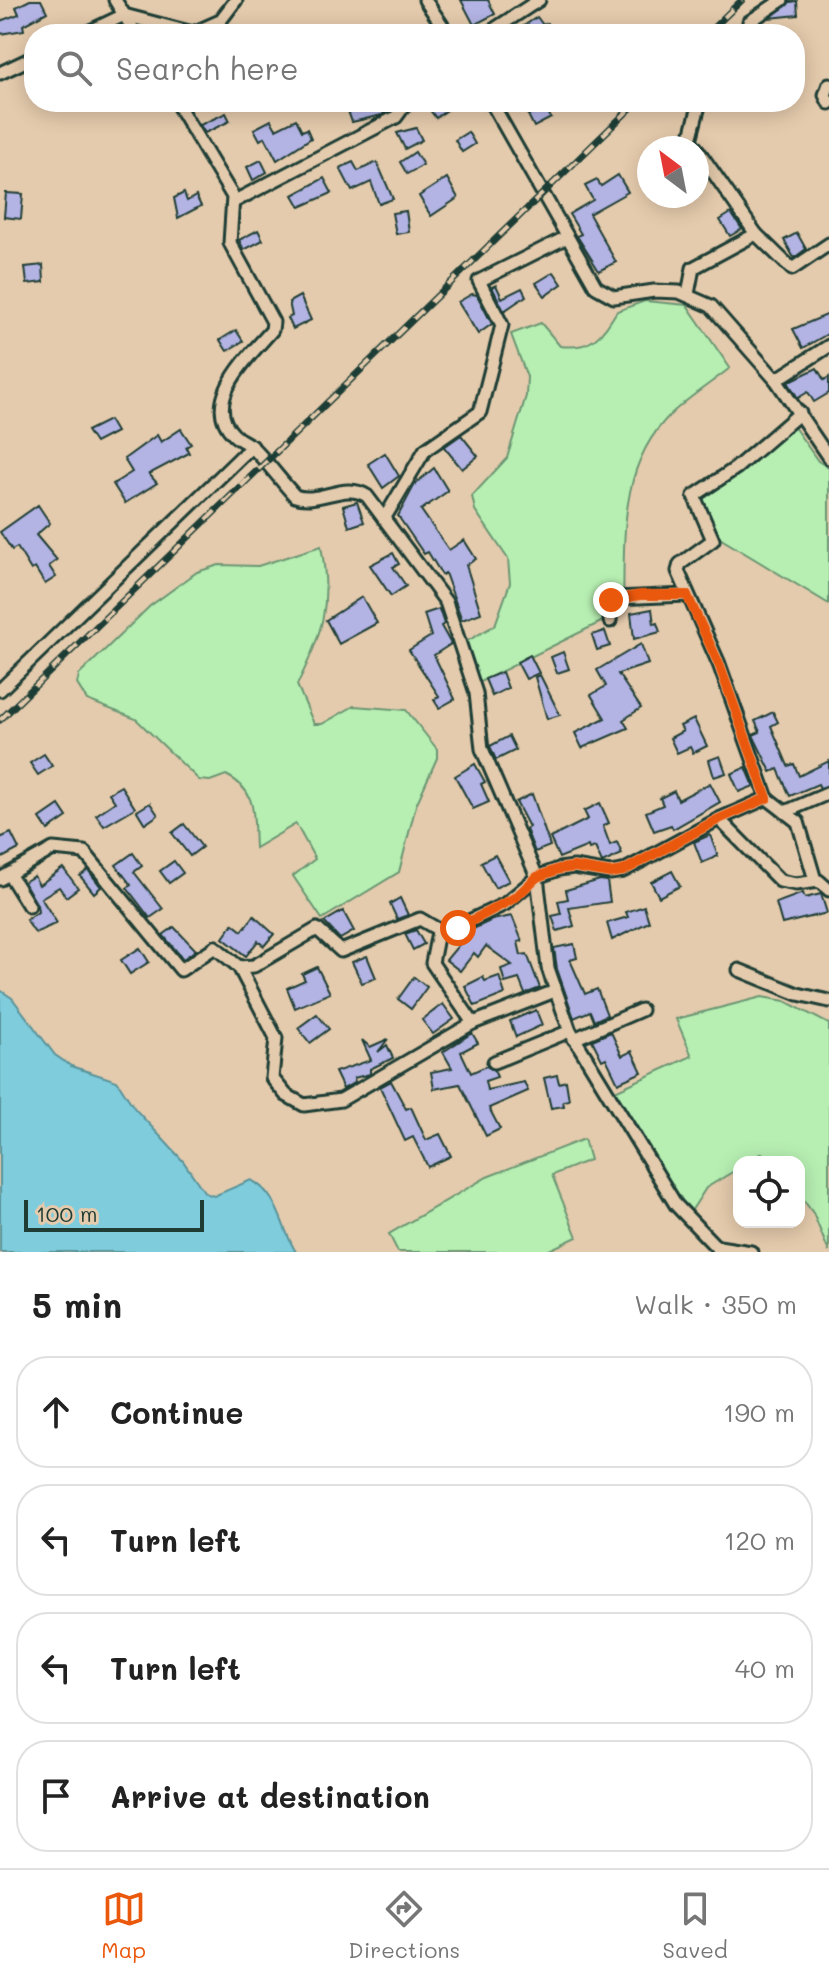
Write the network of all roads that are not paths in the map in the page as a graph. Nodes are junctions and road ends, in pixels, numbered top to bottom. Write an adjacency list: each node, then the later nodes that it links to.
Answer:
1 (115, 0): 6 (street)
2 (236, 0): 10 (street)
3 (425, 0): 11 (street)
4 (539, 0): 12 (street)
5 (782, 0): 13 (street)
6 (124, 15): 7 (street); 8 (street); 9 (street)
7 (105, 24)
8 (130, 24)
9 (158, 24)
10 (213, 24)
11 (441, 24)
12 (502, 24)
13 (749, 24)
14 (24, 62): 15 (street)
15 (0, 73)
16 (829, 84): 17 (street)
17 (829, 103)
18 (182, 112): 24 (street)
19 (400, 112): 24 (street)
20 (497, 112): 26 (street)
21 (697, 112): 22 (street)
22 (691, 136)
23 (709, 166): 25 (street)
24 (235, 201): 32 (street)
25 (756, 234): 27 (street); 28 (street)
26 (567, 237): 28 (street); 34 (street)
27 (829, 244)
28 (688, 294): 30 (street)
29 (829, 346): 30 (street)
30 (776, 380): 31 (street)
31 (800, 413): 33 (street); 35 (street)
32 (252, 446): 34 (street); 37 (street)
33 (829, 458)
34 (384, 519): 43 (street)
35 (687, 595): 36 (street); 39 (street)
36 (610, 621)
37 (0, 690)
38 (829, 793): 40 (street)
39 (767, 798): 40 (street); 41 (street)
40 (785, 812): 44 (street)
41 (719, 819): 43 (street); 44 (street)
42 (4, 876): 46 (street); 48 (street)
43 (537, 877): 47 (street); 50 (street)
44 (815, 880): 45 (street)
45 (829, 890)
46 (29, 906)
47 (438, 932): 48 (street); 53 (street)
48 (239, 967): 53 (street)
49 (739, 970): 51 (street)
50 (555, 991): 53 (street); 54 (street)
51 (829, 1001)
52 (641, 1010): 54 (street)
53 (473, 1023)
54 (572, 1035): 55 (street); 56 (street)
55 (494, 1062)
56 (720, 1250): 57 (street)
57 (751, 1252)

